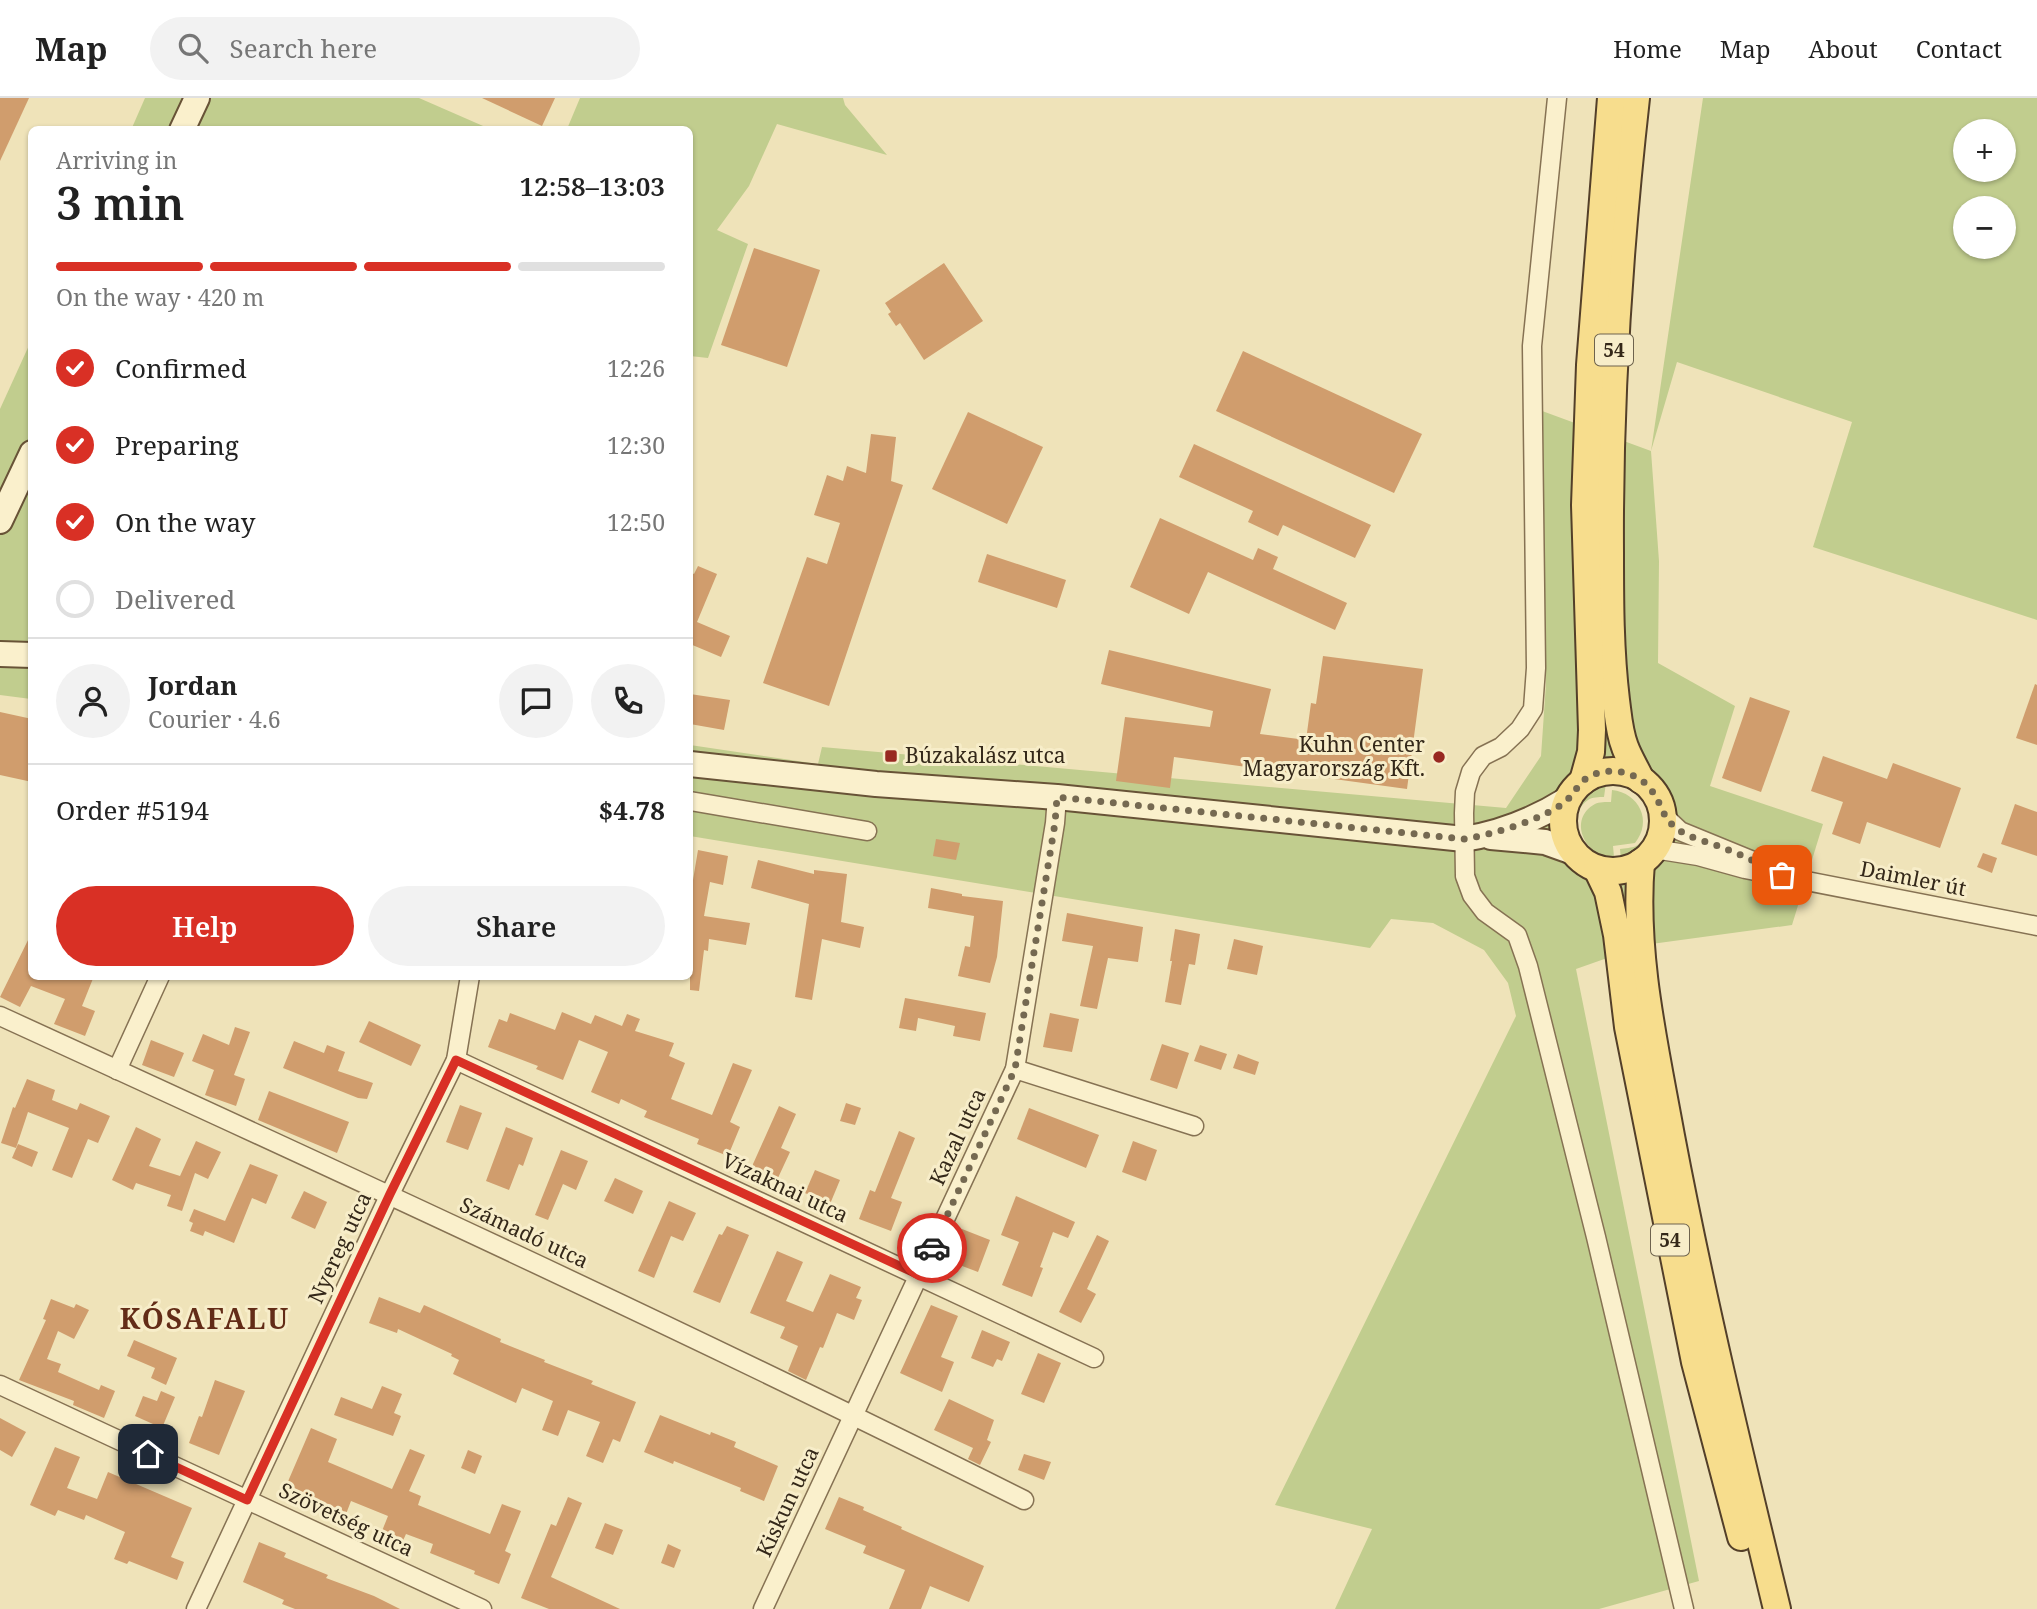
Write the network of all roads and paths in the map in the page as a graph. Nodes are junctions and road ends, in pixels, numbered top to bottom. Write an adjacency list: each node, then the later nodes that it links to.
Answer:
1 (197, 98): 5 (street)
2 (1557, 98): 17 (street)
3 (1611, 98): 12 (main road, 54)
4 (1636, 98): 11 (main road, 54)
5 (184, 126)
6 (28, 461): 7 (street)
7 (0, 520)
8 (0, 654): 9 (street)
9 (28, 655)
10 (693, 764): 13 (street)
11 (1641, 780): 12 (main road); 15 (main road, 54)
12 (1575, 790): 17 (street); 18 (main road, 54)
13 (1057, 797): 17 (street); 27 (street, Kazal utca)
14 (693, 802): 16 (street)
15 (1662, 814): 19 (main road, 54); 21 (street, Daimler út)
16 (867, 831)
17 (1472, 838): 18 (street); 40 (street)
18 (1573, 852): 20 (main road)
19 (1648, 855): 20 (main road); 21 (street, Daimler út); 42 (main road, 54)
20 (1597, 869): 41 (main road, 54)
21 (1782, 875): 22 (street, Daimler út)
22 (2037, 926)
23 (158, 980): 28 (street)
24 (469, 980): 26 (street, Nyereg utca)
25 (0, 1016): 28 (street, Számadó utca)
26 (456, 1060): 30 (street, Nyereg utca); 31 (street, Vízaknai utca)
27 (1015, 1069): 29 (street); 31 (street, Kazal utca)
28 (117, 1070): 30 (street, Számadó utca)
29 (1194, 1126)
30 (390, 1194): 34 (street, Számadó utca); 35 (street, Nyereg utca)
31 (919, 1275): 32 (street, Vízaknai utca); 34 (street, Kazal utca)
32 (1094, 1358)
33 (0, 1385): 35 (street, Szövetség utca)
34 (854, 1415): 36 (street, Számadó utca); 39 (street, Kiskun utca)
35 (247, 1500): 37 (street, Nyereg utca); 38 (street, Szövetség utca)
36 (1024, 1500)
37 (196, 1609)
38 (481, 1609)
39 (764, 1609)
40 (1684, 1609)
41 (1758, 1609)
42 (1777, 1609)

